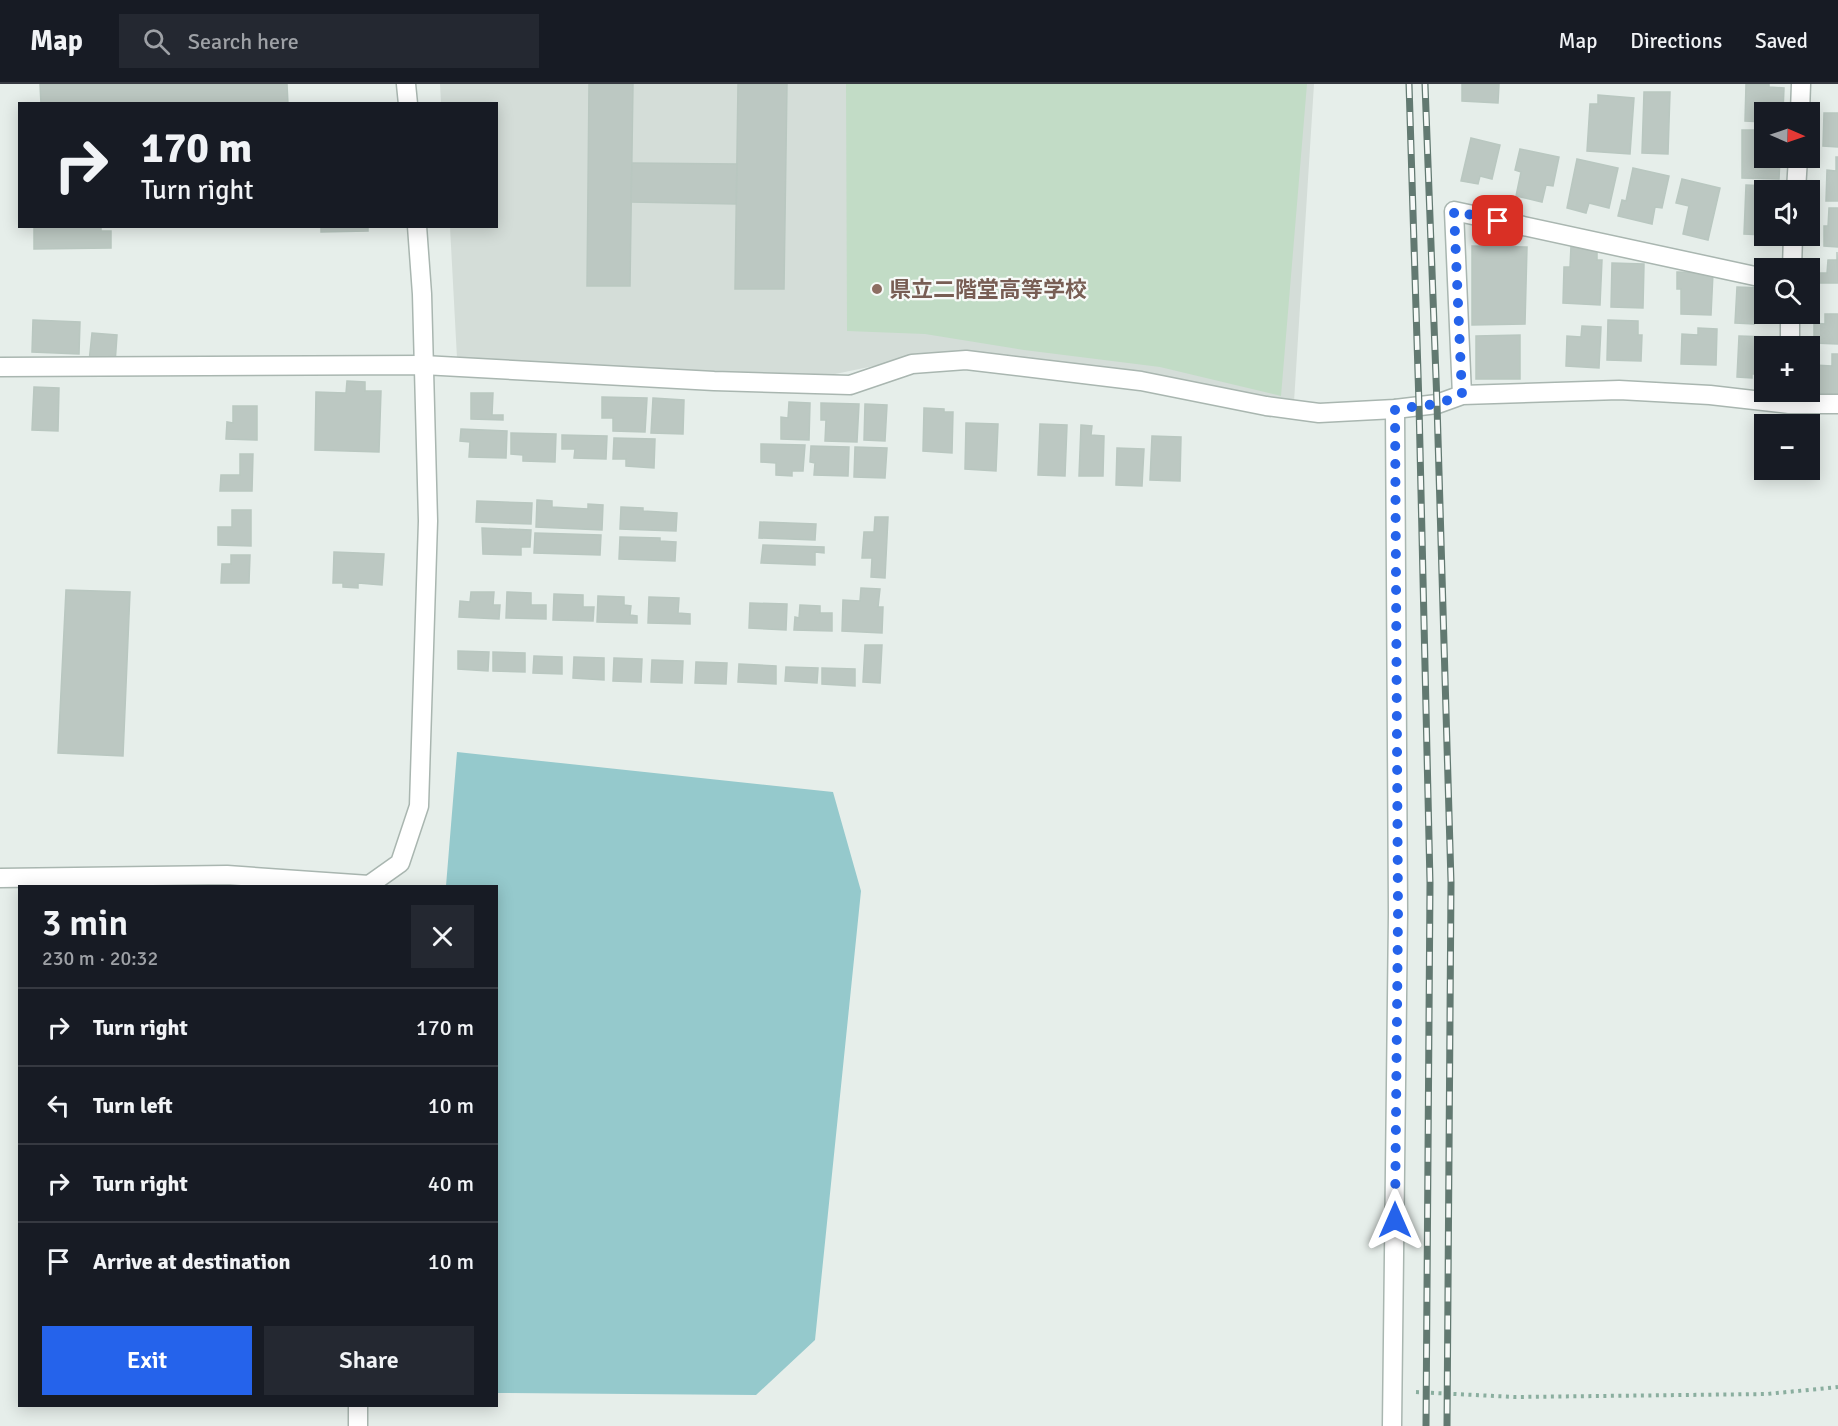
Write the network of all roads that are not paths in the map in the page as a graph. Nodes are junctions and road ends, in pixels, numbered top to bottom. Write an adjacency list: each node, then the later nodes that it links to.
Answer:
1 (406, 84): 3 (street)
2 (1801, 84): 4 (street)
3 (408, 102)
4 (1800, 102)
5 (417, 228): 7 (street)
6 (1754, 276): 9 (street)
7 (423, 365): 8 (street); 13 (street); 14 (street)
8 (0, 367)
9 (1462, 395): 10 (street); 13 (street)
10 (1754, 397)
11 (1820, 402): 12 (street)
12 (1838, 404)
13 (1395, 409): 17 (street)
14 (0, 878)
15 (358, 1407): 16 (street)
16 (358, 1426)
17 (1392, 1426)

